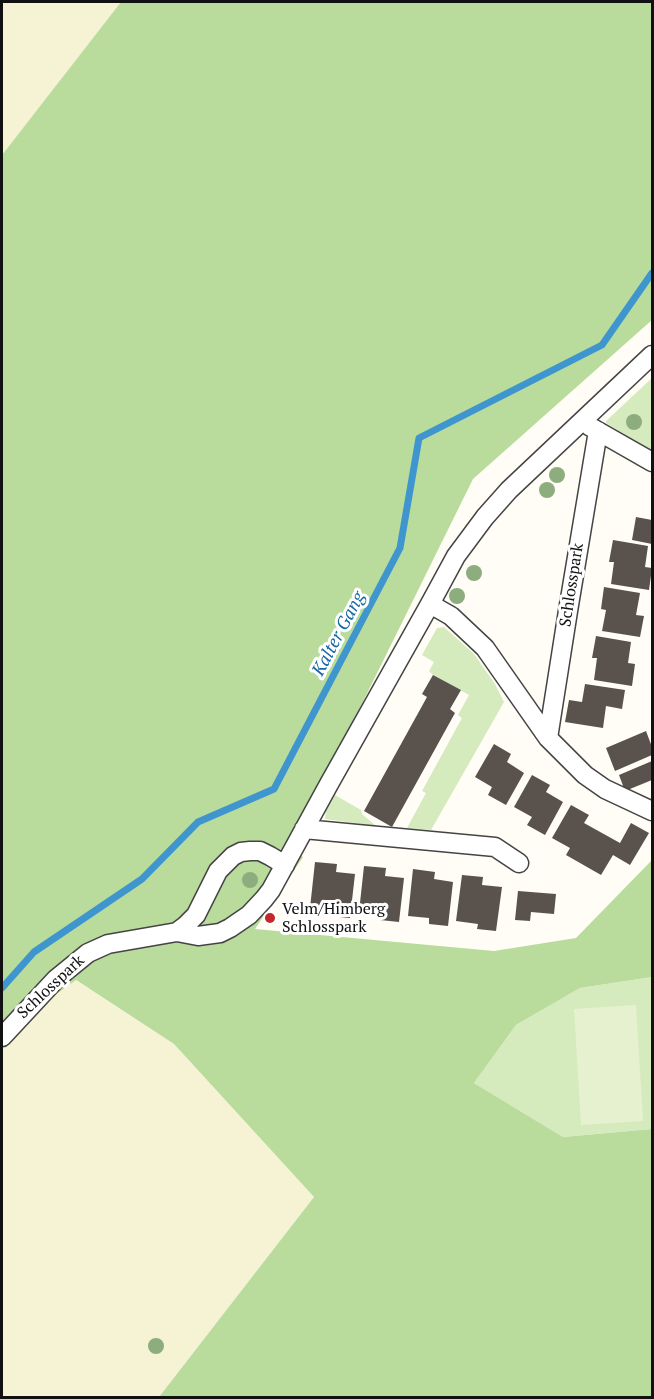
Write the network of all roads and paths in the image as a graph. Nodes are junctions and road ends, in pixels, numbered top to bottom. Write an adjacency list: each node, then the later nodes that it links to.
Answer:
1 (652, 355): 2 (street, Schlosspark)
2 (582, 421): 3 (street); 5 (street, Schlosspark)
3 (598, 431): 4 (street); 6 (street, Schlosspark)
4 (652, 462)
5 (430, 604): 6 (street); 8 (street, Schlosspark)
6 (548, 738): 7 (street)
7 (652, 811)
8 (304, 829): 9 (street); 10 (street, Schlosspark)
9 (519, 863)
10 (285, 865): 11 (street, Schlosspark); 11 (street)
11 (177, 932): 12 (street, Schlosspark)
12 (2, 1037)

